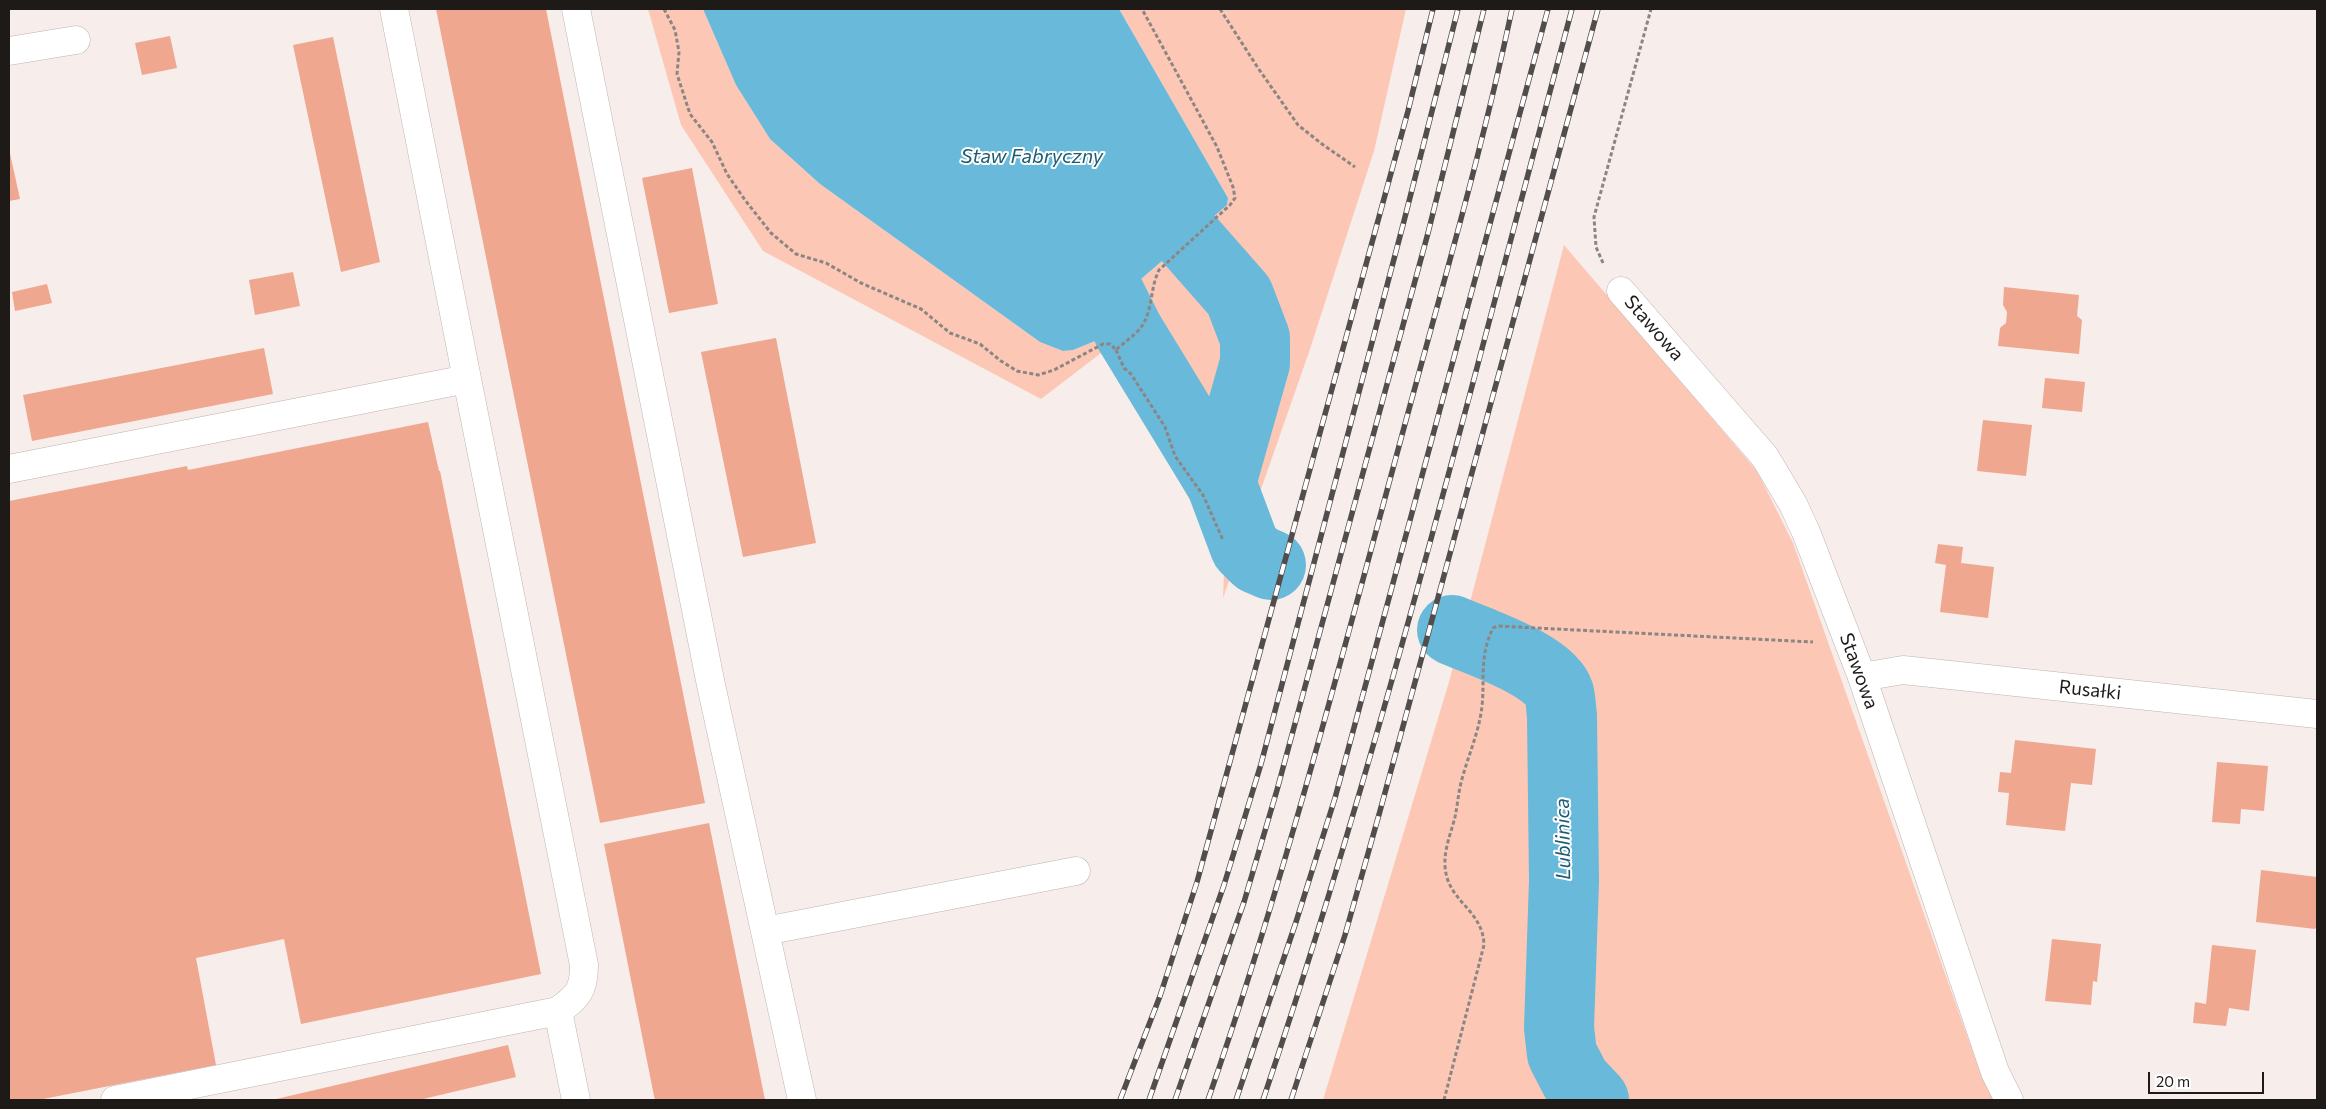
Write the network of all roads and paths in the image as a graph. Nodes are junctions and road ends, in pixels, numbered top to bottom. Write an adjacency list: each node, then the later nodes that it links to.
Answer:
1 (394, 9): 12 (street)
2 (576, 9): 19 (street)
3 (664, 9): 11 (path)
4 (1142, 9): 11 (path)
5 (1220, 9): 9 (path)
6 (1651, 9): 10 (path)
7 (76, 40): 8 (street)
8 (9, 52)
9 (1355, 167)
10 (1621, 291): 15 (street, Stawowa)
11 (1116, 350): 14 (path)
12 (468, 378): 13 (street); 20 (street)
13 (9, 469)
14 (1223, 540)
15 (1850, 644): 16 (street, Stawowa); 24 (path)
16 (1862, 677): 17 (street, Rusałki); 25 (street, Stawowa)
17 (2317, 714)
18 (1076, 871): 19 (street)
19 (765, 931): 23 (street)
20 (558, 1011): 21 (street); 22 (street)
21 (114, 1100)
22 (576, 1100)
23 (802, 1100)
24 (1444, 1100)
25 (2010, 1100)

